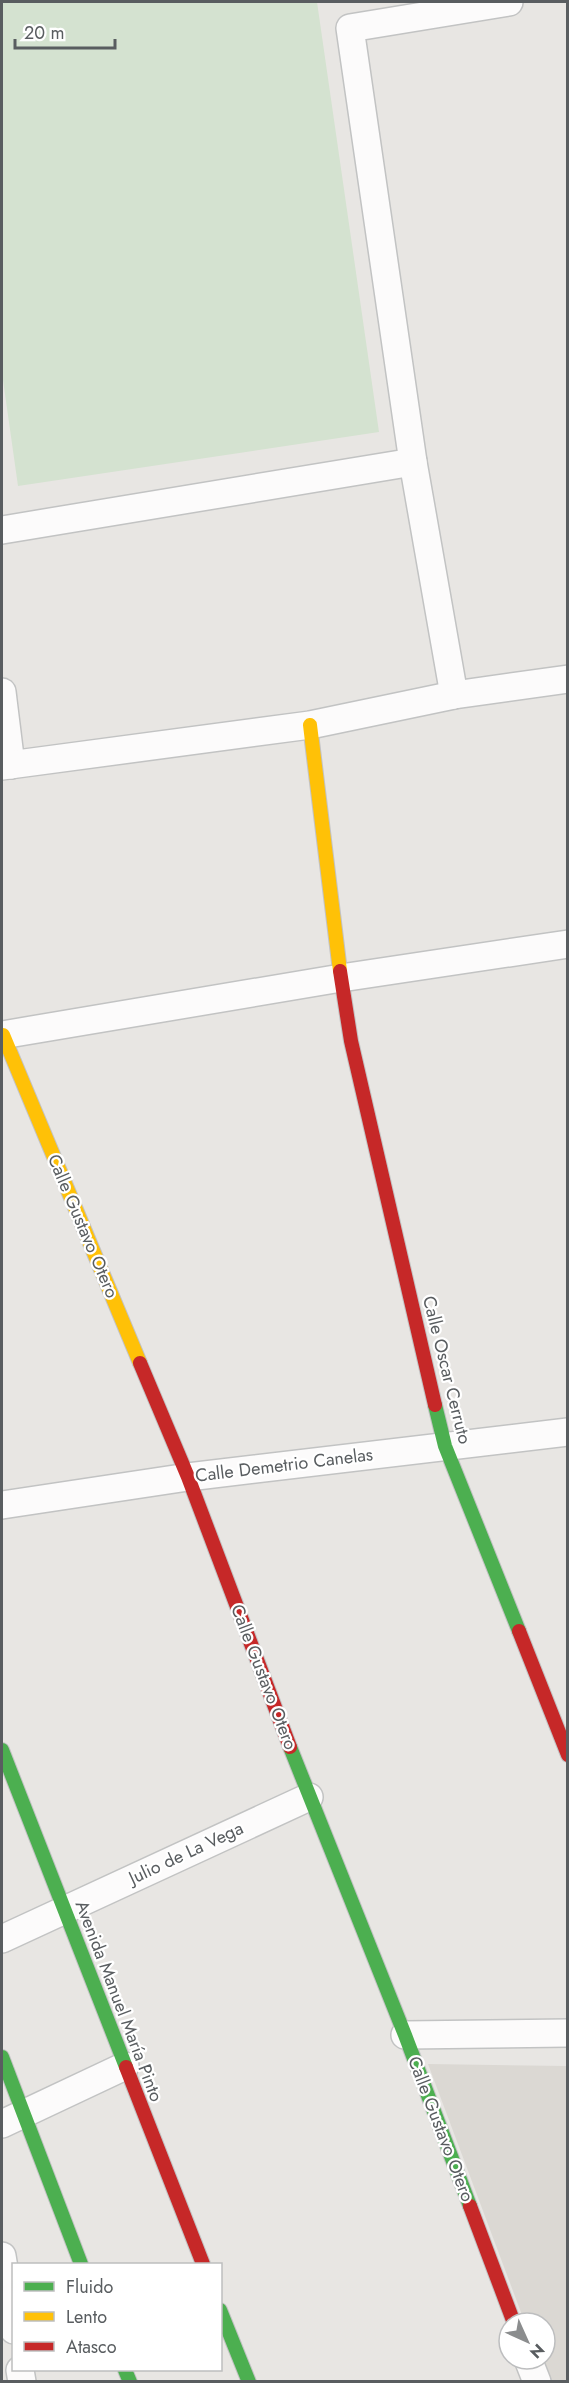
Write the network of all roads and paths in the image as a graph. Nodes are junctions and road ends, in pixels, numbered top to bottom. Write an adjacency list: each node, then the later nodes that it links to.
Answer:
1 (509, 2): 2 (street)
2 (413, 462): 3 (street); 6 (street)
3 (2, 530)
4 (567, 679): 6 (street)
5 (2, 692): 8 (street)
6 (454, 695): 7 (street)
7 (310, 724): 8 (street); 10 (street, Calle Oscar Cerruto)
8 (6, 766)
9 (567, 944): 10 (street)
10 (341, 978): 11 (street); 13 (street, Calle Oscar Cerruto)
11 (2, 1035): 14 (street, Calle Gustavo Otero)
12 (567, 1432): 13 (street, Calle Demetrio Canelas)
13 (445, 1446): 14 (street, Calle Demetrio Canelas); 17 (street, Calle Oscar Cerruto)
14 (188, 1477): 15 (street, Calle Demetrio Canelas); 18 (street, Calle Gustavo Otero)
15 (2, 1505)
16 (2, 1750): 19 (street, Avenida Manuel María Pinto)
17 (567, 1755)
18 (309, 1797): 19 (street, Julio de La Vega); 22 (street, Calle Gustavo Otero)
19 (64, 1909): 20 (street, Julio de La Vega); 24 (street, Avenida Manuel María Pinto)
20 (2, 1939)
21 (567, 2033): 22 (street)
22 (405, 2035): 29 (street, Calle Gustavo Otero)
23 (2, 2058): 25 (street)
24 (125, 2066): 25 (street); 28 (street, Avenida Manuel María Pinto)
25 (12, 2119): 27 (street)
26 (2, 2256): 31 (street)
27 (80, 2263)
28 (202, 2263)
29 (509, 2311)
30 (222, 2315): 32 (street)
31 (12, 2318)
32 (249, 2382)

